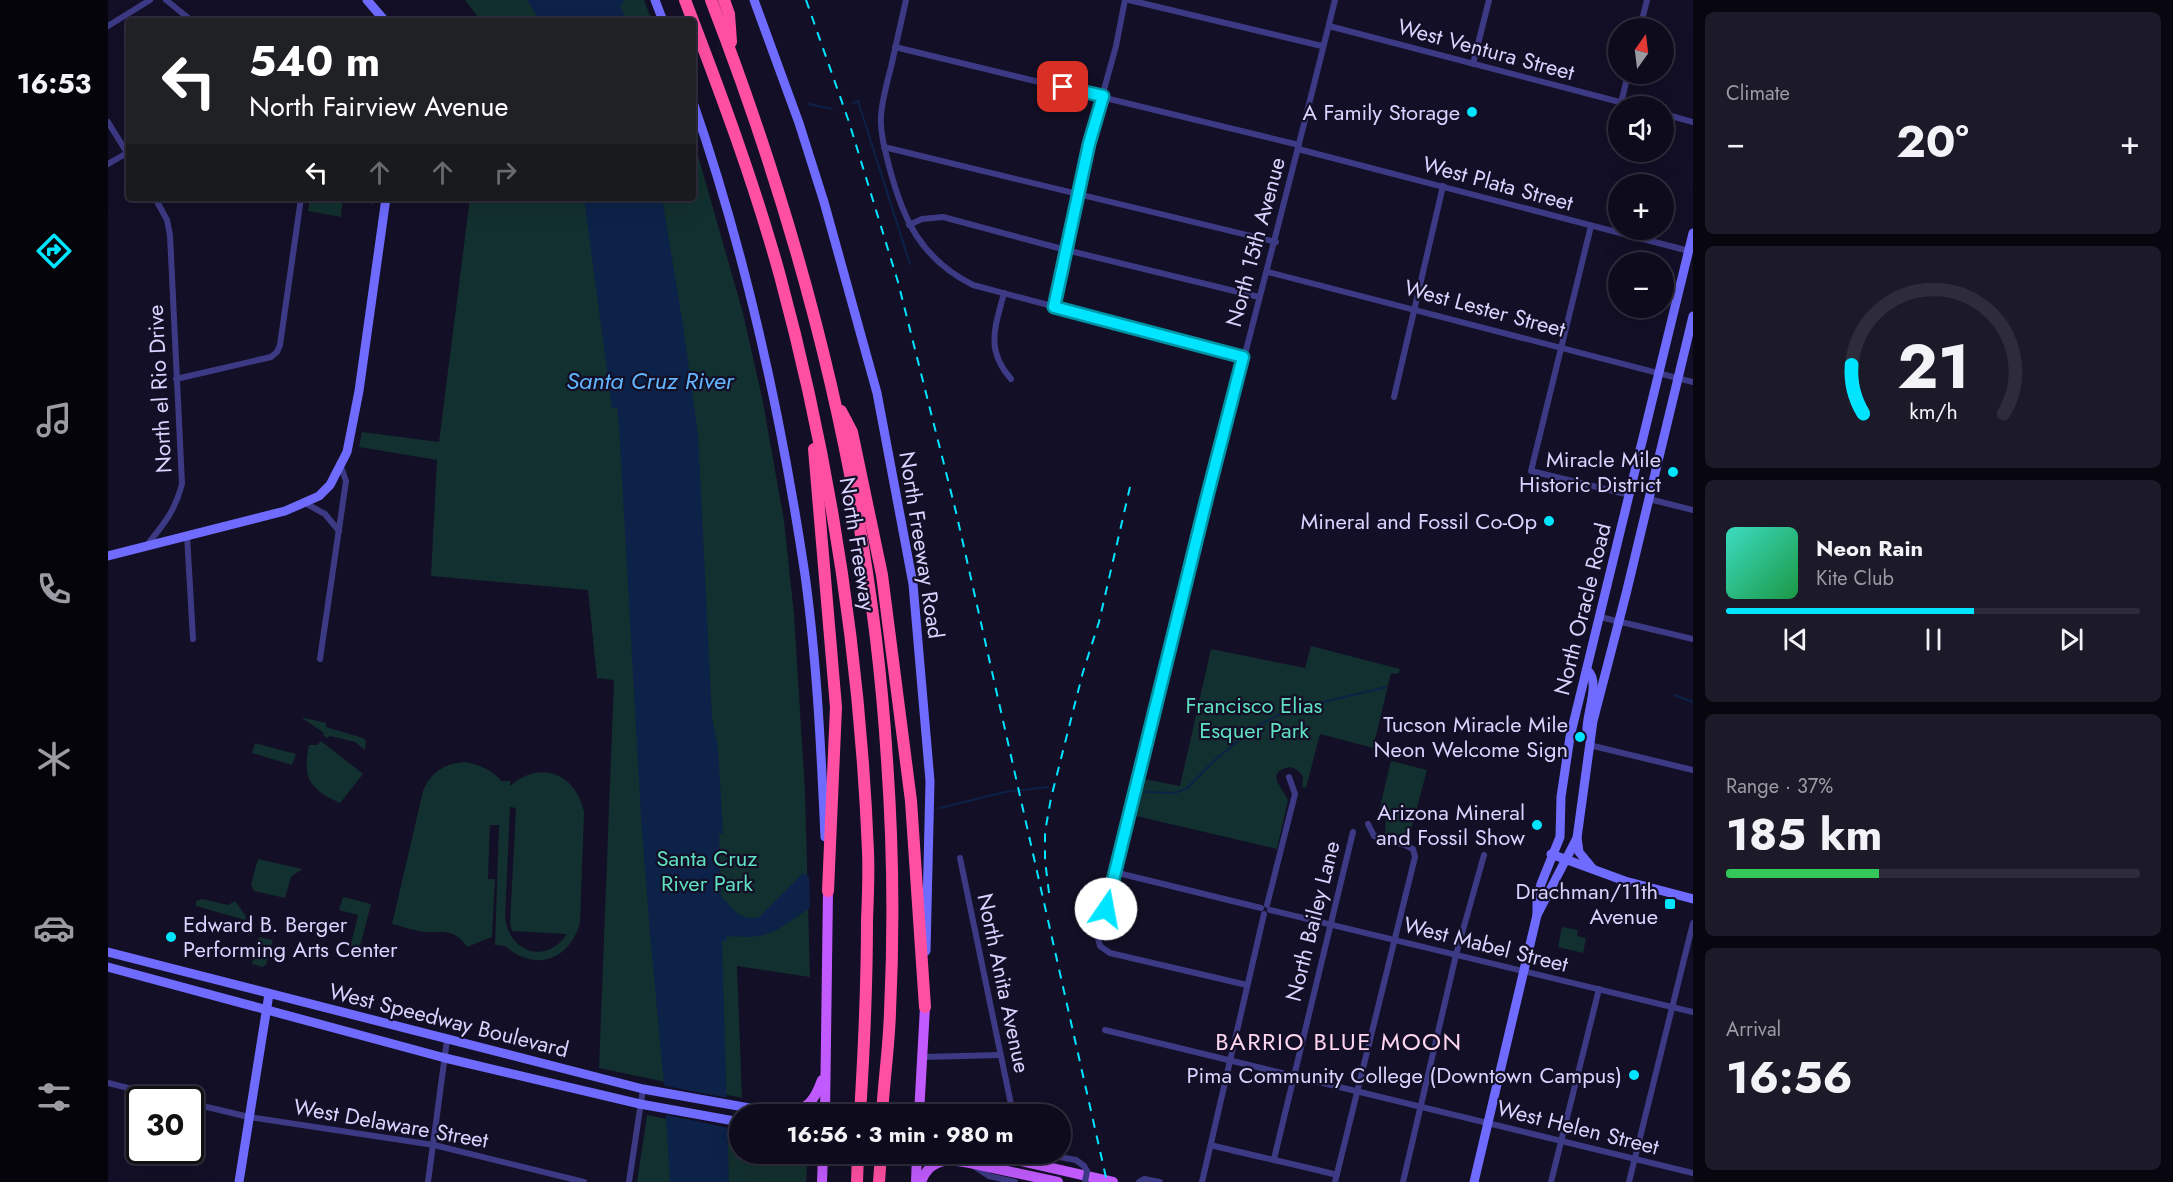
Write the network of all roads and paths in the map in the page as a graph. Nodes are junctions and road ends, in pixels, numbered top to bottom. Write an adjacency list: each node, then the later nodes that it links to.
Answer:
1 (150, 0): 19 (street)
2 (166, 0): 14 (street)
3 (367, 0): 15 (main road)
4 (655, 0): 16 (main road)
5 (685, 0): 17 (highway, North Freeway)
6 (711, 0): 24 (highway, North Freeway)
7 (724, 0): 24 (highway)
8 (754, 0): 106 (main road, North Freeway Road)
9 (906, 0): 23 (street)
10 (1127, 0): 22 (street); 26 (street)
11 (1335, 0): 20 (street, North 15th Avenue)
12 (1489, 0): 25 (street)
13 (1647, 0): 18 (street)
14 (188, 18)
15 (382, 18)
16 (662, 18)
17 (692, 18)
18 (1642, 18)
19 (108, 26)
20 (1329, 26): 22 (street, North 15th Avenue); 25 (street, West Ventura Street)
21 (696, 29): 61 (highway, North Freeway)
22 (1322, 46): 33 (street, North 15th Avenue)
23 (896, 47): 26 (street, West Plata Street); 32 (street)
24 (732, 55): 63 (highway, North Freeway)
25 (1473, 64): 27 (street, West Ventura Street)
26 (1103, 96): 33 (street, West Plata Street); 38 (street)
27 (1608, 100)
28 (696, 112): 91 (main road)
29 (1674, 117): 31 (street)
30 (108, 122): 34 (street)
31 (1693, 122)
32 (884, 147): 38 (street); 42 (street)
33 (1298, 147): 37 (street, West Plata Street); 45 (street, North 15th Avenue)
34 (126, 151)
35 (126, 155): 36 (street)
36 (108, 164)
37 (1443, 186): 43 (street, West Plata Street); 52 (street)
38 (1079, 194): 45 (street); 46 (street)
39 (157, 201): 58 (street, North el Rio Drive)
40 (301, 201): 58 (street)
41 (386, 201): 64 (main road)
42 (909, 225): 46 (street); 49 (street)
43 (1590, 226): 47 (street, West Plata Street); 54 (street)
44 (1693, 233): 47 (main road, North Oracle Road)
45 (1275, 242): 48 (street, North 15th Avenue)
46 (1065, 250): 50 (street); 51 (street)
47 (1689, 251): 56 (main road, North Oracle Road)
48 (1268, 272): 50 (street, North 15th Avenue); 52 (street, West Lester Street)
49 (1004, 293): 51 (street); 59 (street)
50 (1259, 297): 55 (street, North 15th Avenue)
51 (1054, 307): 55 (street)
52 (1414, 309): 54 (street, West Lester Street); 62 (street)
53 (1693, 316): 57 (main road, North Oracle Road)
54 (1561, 347): 56 (street, West Lester Street); 65 (street)
55 (1243, 357): 90 (street, North 15th Avenue)
56 (1658, 373): 57 (street, West Lester Street); 65 (main road, North Oracle Road)
57 (1677, 378): 60 (street, West Lester Street); 66 (main road, North Oracle Road)
58 (176, 379): 71 (street, North el Rio Drive)
59 (1011, 379)
60 (1693, 382)
61 (810, 397): 91 (highway); 124 (highway, North Freeway)
62 (1394, 397)
63 (834, 398): 106 (highway); 125 (highway, North Freeway)
64 (341, 467): 67 (main road); 69 (street)
65 (1630, 495): 73 (main road, North Oracle Road)
66 (1649, 499): 68 (street); 74 (main road, North Oracle Road)
67 (305, 503): 69 (street); 70 (main road)
68 (1693, 510)
69 (339, 531): 77 (street)
70 (187, 535): 71 (main road); 75 (street)
71 (147, 546): 72 (main road)
72 (108, 556)
73 (1600, 617): 74 (street); 78 (main road, North Oracle Road)
74 (1619, 621): 76 (street); 79 (main road, North Oracle Road)
75 (193, 639)
76 (1693, 639)
77 (320, 659)
78 (1587, 670): 79 (main road); 85 (main road, North Oracle Road)
79 (1588, 745): 80 (street); 84 (main road, North Oracle Road)
80 (1693, 770)
81 (1289, 777): 93 (street)
82 (1368, 824): 97 (street)
83 (1353, 832): 96 (street, North Bailey Lane)
84 (1577, 838): 88 (main road, North Oracle Road); 89 (main road)
85 (1551, 854): 88 (main road); 94 (main road, North Oracle Road)
86 (1484, 855): 99 (street)
87 (960, 858): 111 (street, North Anita Avenue)
88 (1566, 861): 89 (main road); 94 (main road, North Oracle Road)
89 (1596, 871): 92 (main road)
90 (1114, 872): 93 (street, West Mabel Street); 102 (street, North 15th Avenue)
91 (828, 891): 115 (main road)
92 (1693, 899)
93 (1266, 909): 96 (street, West Mabel Street); 102 (street)
94 (1537, 915): 101 (main road)
95 (1693, 922): 105 (street)
96 (1330, 924): 97 (street, West Mabel Street); 116 (street, North Bailey Lane)
97 (1394, 940): 99 (street, West Mabel Street); 120 (street)
98 (108, 952): 104 (main road, West Speedway Boulevard)
99 (1456, 955): 101 (street, West Mabel Street); 129 (street)
100 (108, 967): 107 (main road, West Speedway Boulevard)
101 (1524, 972): 103 (street, West Mabel Street); 133 (main road)
102 (1247, 985): 114 (street)
103 (1599, 989): 105 (street, West Mabel Street); 134 (street)
104 (269, 994): 107 (main road); 110 (main road, West Speedway Boulevard)
105 (1672, 1006): 108 (street, West Mabel Street); 139 (street)
106 (925, 1007): 112 (main road, North Freeway Road)
107 (266, 1010): 113 (main road, West Speedway Boulevard); 131 (main road)
108 (1693, 1012)
109 (1106, 1030): 114 (street, West Helen Street)
110 (447, 1040): 113 (street); 119 (main road, West Speedway Boulevard)
111 (1000, 1055): 112 (street); 127 (street, North Anita Avenue)
112 (923, 1057): 126 (main road, North Freeway Road)
113 (445, 1058): 121 (main road, West Speedway Boulevard); 135 (street)
114 (1230, 1061): 116 (street, West Helen Street); 136 (street)
115 (825, 1071): 122 (main road); 123 (main road)
116 (1293, 1075): 120 (street, West Helen Street); 138 (street, North Bailey Lane)
117 (108, 1083): 118 (street)
118 (126, 1088)
119 (643, 1089): 121 (street); 128 (main road, West Speedway Boulevard)
120 (1356, 1090): 129 (street, West Helen Street); 148 (street)
121 (640, 1104): 132 (main road, West Speedway Boulevard); 153 (street)
122 (809, 1104)
123 (825, 1104)
124 (861, 1104)
125 (883, 1104)
126 (920, 1104)
127 (1011, 1104)
128 (729, 1106)
129 (1421, 1106): 133 (street, West Helen Street); 164 (street)
130 (204, 1107): 131 (street, West Delaware Street)
131 (249, 1118): 135 (street, West Delaware Street); 150 (main road)
132 (729, 1120)
133 (1487, 1123): 134 (street, West Helen Street); 165 (main road)
134 (1561, 1139): 139 (street, West Helen Street); 166 (street)
135 (434, 1145): 151 (street); 152 (street, West Delaware Street)
136 (1211, 1145): 138 (street); 163 (street)
137 (1071, 1159): 160 (street, bridge)
138 (1274, 1159): 148 (street)
139 (1635, 1159): 147 (street, West Helen Street); 167 (street)
140 (823, 1164): 154 (main road)
141 (858, 1164): 155 (highway)
142 (915, 1164): 156 (main road)
143 (937, 1164): 157 (main road)
144 (970, 1164): 158 (street)
145 (974, 1164): 159 (main road)
146 (1034, 1164): 161 (main road)
147 (1693, 1173)
148 (1336, 1179)
149 (1140, 1181): 162 (street)
150 (239, 1182)
151 (428, 1182)
152 (584, 1182)
153 (629, 1182)
154 (822, 1182)
155 (857, 1182)
156 (915, 1182)
157 (921, 1182)
158 (1015, 1182)
159 (1058, 1182)
160 (1085, 1182)
161 (1113, 1182)
162 (1160, 1182)
163 (1202, 1182)
164 (1404, 1182)
165 (1474, 1182)
166 (1551, 1182)
167 (1629, 1182)

